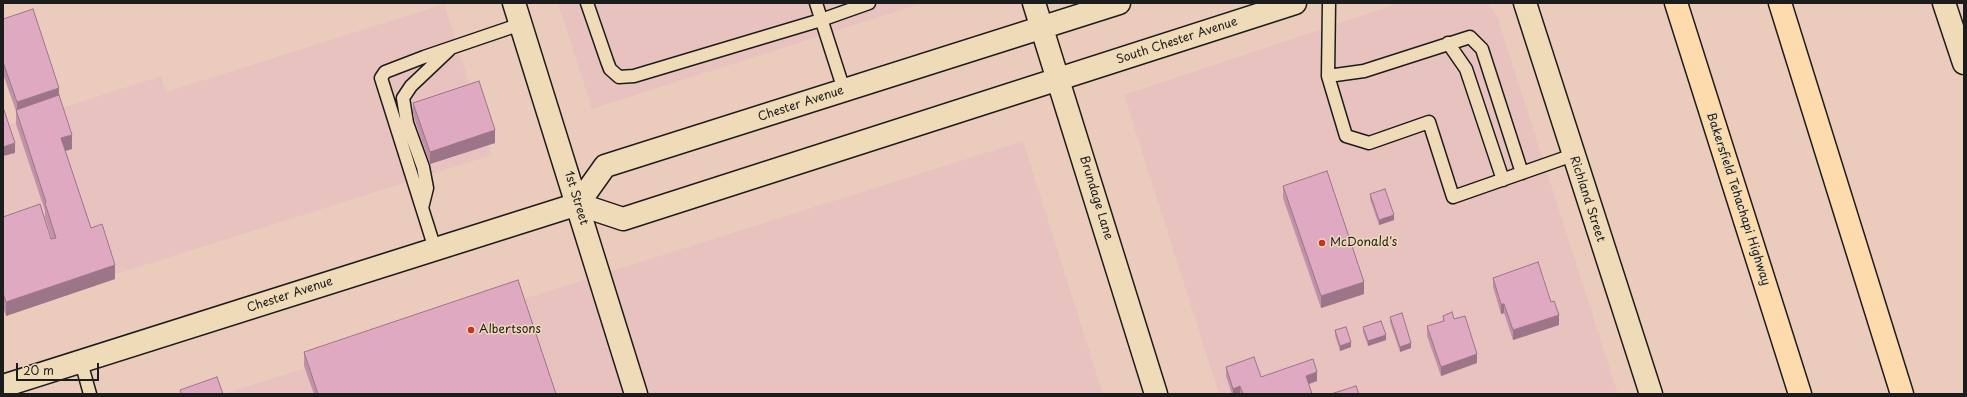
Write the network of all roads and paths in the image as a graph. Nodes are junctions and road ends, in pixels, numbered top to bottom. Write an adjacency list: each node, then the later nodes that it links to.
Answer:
1 (514, 3): 14 (main road, 1st Street)
2 (587, 3): 13 (lane)
3 (816, 3): 13 (lane)
4 (869, 3): 13 (lane)
5 (1034, 3): 15 (main road, Brundage Lane)
6 (1119, 3): 15 (main road)
7 (1295, 3): 20 (main road, South Chester Avenue)
8 (1329, 3): 19 (lane)
9 (1525, 3): 22 (main road, Richland Street)
10 (1676, 3): 34 (highway, Bakersfield Tehachapi Highway)
11 (1780, 3): 35 (highway)
12 (1944, 3): 18 (main road)
13 (821, 20): 21 (lane)
14 (521, 24): 17 (lane); 25 (main road, 1st Street)
15 (1042, 28): 20 (main road, Brundage Lane); 21 (main road, Chester Avenue)
16 (1448, 43): 19 (lane); 23 (lane); 24 (lane)
17 (452, 48): 26 (lane); 26 (lane)
18 (1964, 63)
19 (1328, 76): 24 (lane)
20 (1059, 80): 25 (main road); 32 (main road, Brundage Lane)
21 (844, 90): 25 (main road, Chester Avenue)
22 (1573, 156): 23 (lane); 33 (main road, Richland Street)
23 (1522, 173): 24 (lane)
24 (1503, 180)
25 (578, 204): 27 (main road, Chester Avenue); 31 (main road, 1st Street)
26 (422, 208): 27 (lane)
27 (435, 250): 28 (main road, Chester Avenue)
28 (80, 362): 29 (main road, Chester Avenue); 30 (lane)
29 (3, 386)
30 (90, 394)
31 (636, 394)
32 (1156, 394)
33 (1651, 394)
34 (1800, 394)
35 (1902, 394)

